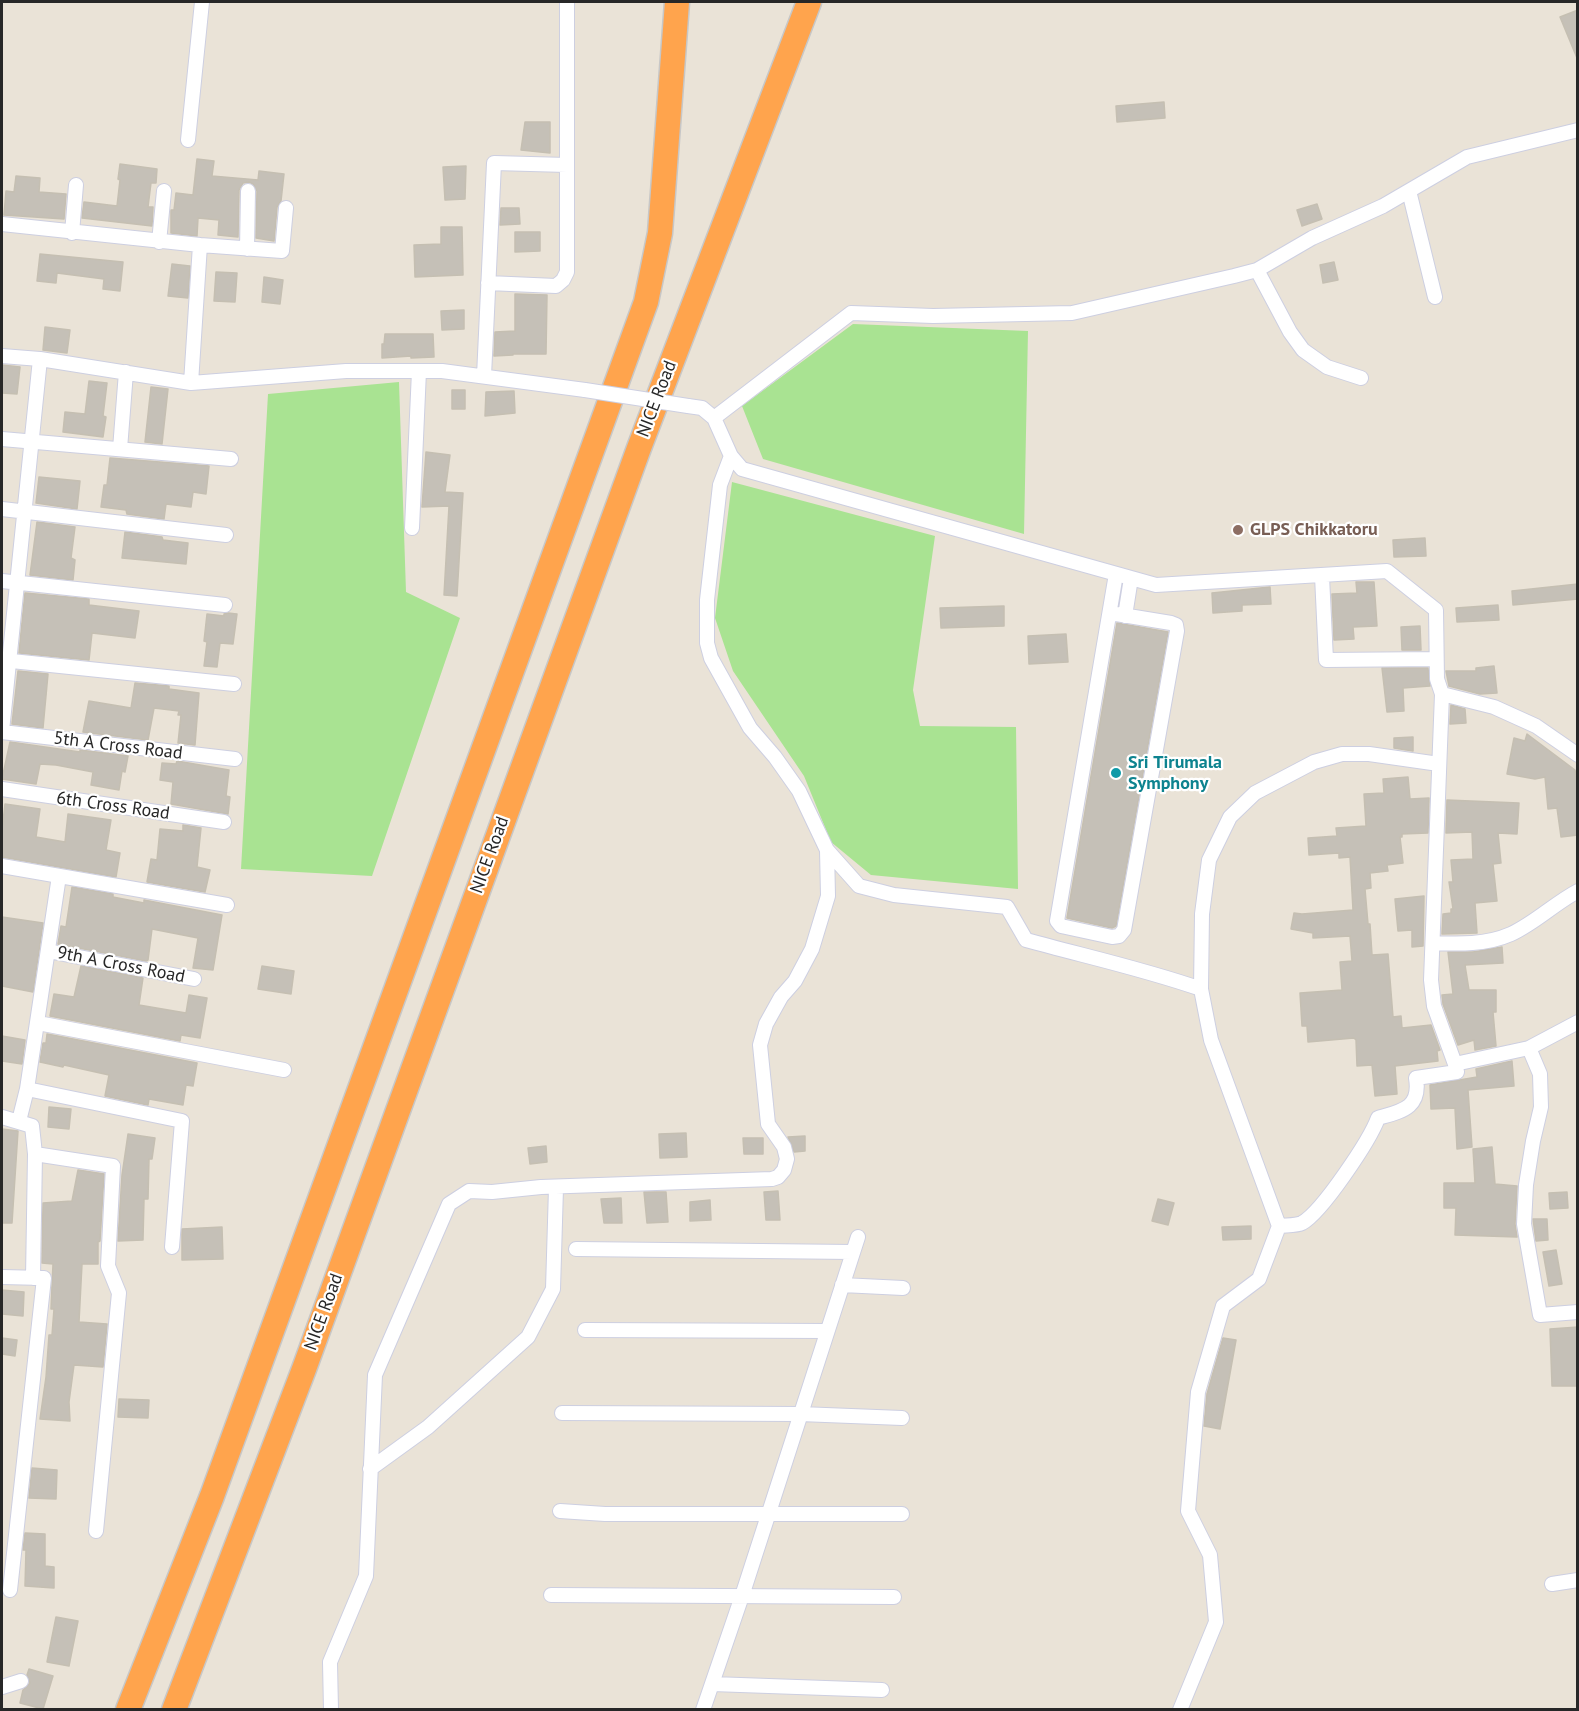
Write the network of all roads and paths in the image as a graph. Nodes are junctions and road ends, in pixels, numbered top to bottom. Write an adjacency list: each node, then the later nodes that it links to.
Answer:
1 (202, 2): 6 (street)
2 (567, 2): 7 (street)
3 (677, 2): 105 (highway)
4 (809, 2): 106 (highway, NICE Road)
5 (1578, 130): 10 (street)
6 (188, 140)
7 (567, 165): 19 (street); 19 (street)
8 (76, 184): 14 (street)
9 (248, 190): 17 (street)
10 (1409, 190): 18 (street); 20 (street)
11 (164, 191): 15 (street)
12 (286, 208): 17 (street)
13 (2, 224): 14 (street)
14 (72, 233): 15 (street)
15 (159, 242): 16 (street)
16 (200, 245): 17 (street); 27 (street)
17 (247, 249)
18 (1257, 270): 26 (street); 28 (street)
19 (488, 283): 25 (street)
20 (1435, 297)
21 (2, 357): 22 (street)
22 (40, 359): 24 (street); 30 (street)
23 (418, 371): 25 (street); 27 (street); 36 (street)
24 (126, 372): 27 (street); 31 (street)
25 (484, 376): 28 (street, bridge)
26 (1361, 378)
27 (191, 382)
28 (714, 418): 32 (street)
29 (2, 439): 30 (street)
30 (32, 443): 31 (street); 35 (street)
31 (120, 449): 33 (street)
32 (731, 456): 38 (street); 56 (street)
33 (231, 459)
34 (2, 509): 35 (street)
35 (24, 512): 37 (street); 42 (street)
36 (412, 528)
37 (226, 535)
38 (1116, 574): 40 (street); 44 (street)
39 (1322, 576): 40 (street); 46 (street); 46 (street)
40 (1131, 578): 45 (street)
41 (2, 581): 42 (street)
42 (18, 583): 43 (street); 47 (street)
43 (225, 605)
44 (1110, 613): 45 (street); 45 (street)
45 (1125, 615)
46 (1437, 659): 49 (street)
47 (5, 661): 48 (street); 50 (street)
48 (234, 684)
49 (1442, 694): 51 (street); 53 (street)
50 (2, 731): 52 (street, 5th A Cross Road)
51 (1578, 755)
52 (235, 759)
53 (1439, 764): 61 (street); 64 (street)
54 (2, 789): 55 (street, 6th Cross Road)
55 (224, 822)
56 (827, 850): 64 (street); 74 (street)
57 (2, 866): 58 (street)
58 (59, 876): 60 (street); 62 (street)
59 (1578, 891): 61 (street)
60 (227, 905)
61 (1433, 943): 68 (street)
62 (48, 951): 63 (street, 9th A Cross Road); 66 (street)
63 (194, 978)
64 (1201, 989): 75 (street)
65 (1578, 1022): 67 (street)
66 (38, 1023): 69 (street); 70 (street)
67 (1529, 1048): 68 (street); 84 (street)
68 (1455, 1064): 75 (street)
69 (284, 1070)
70 (27, 1089): 72 (street); 77 (street)
71 (2, 1117): 72 (street)
72 (19, 1121): 73 (street)
73 (35, 1154): 81 (street); 94 (street)
74 (556, 1188): 90 (street); 90 (street)
75 (1279, 1226): 109 (street)
76 (858, 1237): 79 (street)
77 (172, 1247)
78 (576, 1249): 79 (street)
79 (853, 1252): 82 (street)
80 (2, 1277): 81 (street)
81 (33, 1278): 97 (street)
82 (842, 1284): 83 (street); 86 (street)
83 (903, 1288)
84 (1578, 1312)
85 (585, 1330): 86 (street)
86 (827, 1331): 88 (street)
87 (562, 1413): 88 (street)
88 (801, 1414): 89 (street); 92 (street)
89 (902, 1418)
90 (370, 1469): 107 (street)
91 (560, 1511): 92 (street)
92 (768, 1514): 93 (street); 99 (street)
93 (902, 1514)
94 (96, 1531)
95 (1578, 1580): 96 (street)
96 (1552, 1584)
97 (10, 1590)
98 (551, 1595): 99 (street)
99 (742, 1596): 100 (street); 102 (street)
100 (894, 1597)
101 (21, 1681): 103 (street)
102 (712, 1684): 104 (street); 108 (street)
103 (2, 1687)
104 (882, 1690)
105 (128, 1710)
106 (174, 1710)
107 (331, 1710)
108 (703, 1710)
109 (1180, 1710)

